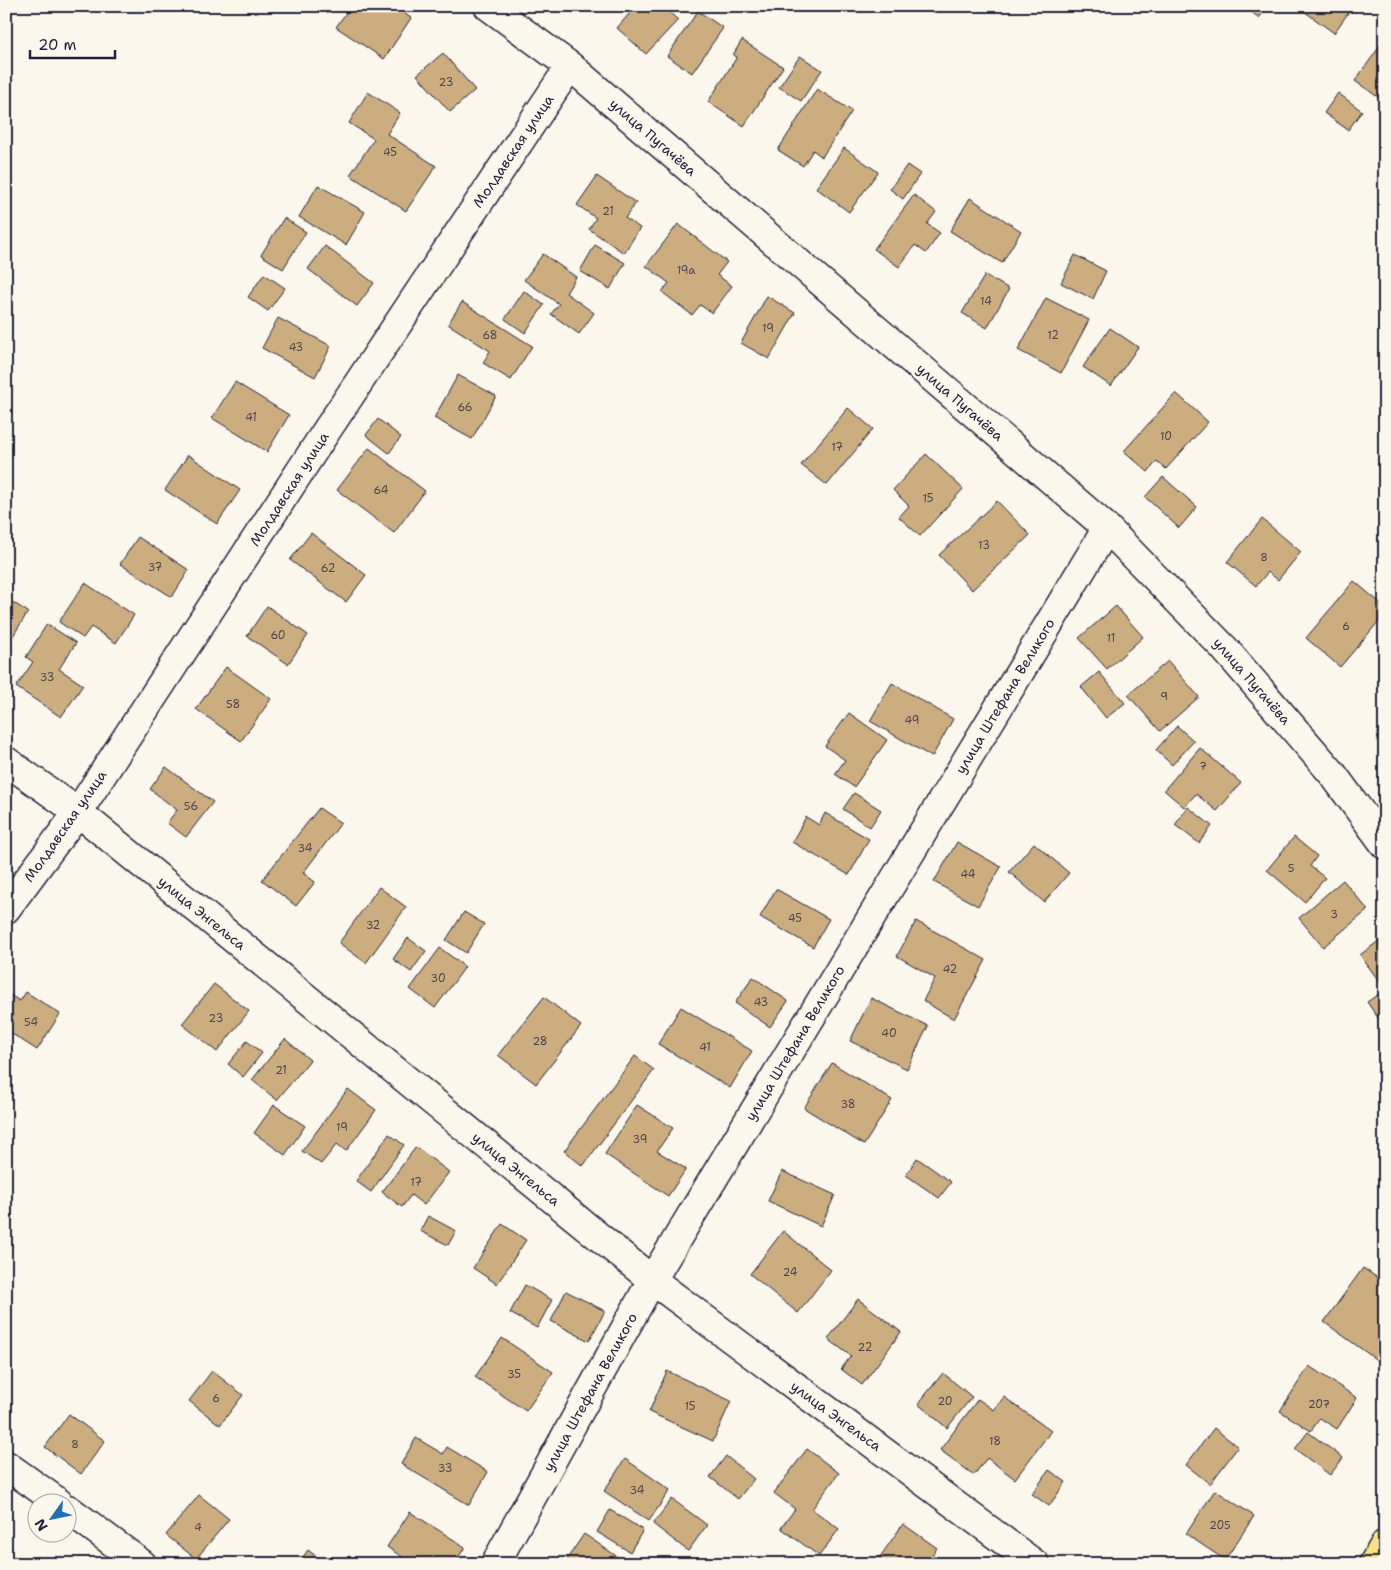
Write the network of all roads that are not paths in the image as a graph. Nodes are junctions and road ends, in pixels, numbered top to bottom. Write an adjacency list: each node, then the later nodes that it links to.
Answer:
1 (488, 6): 2 (street, улица Пугачёва)
2 (570, 66): 3 (street, улица Пугачёва); 5 (street, Молдавская улица)
3 (1106, 528): 6 (street, улица Пугачёва); 8 (street, улица Штефана Великого)
4 (6, 761): 5 (street, улица Энгельса)
5 (78, 812): 7 (street, Молдавская улица); 8 (street, улица Энгельса)
6 (1385, 845)
7 (6, 909)
8 (652, 1280): 14 (street, улица Штефана Великого); 15 (street, улица Энгельса)
9 (6, 1465): 10 (street)
10 (44, 1492)
11 (78, 1517): 13 (street)
12 (1385, 1544): 16 (highway)
13 (142, 1564)
14 (494, 1564)
15 (1035, 1564)
16 (1373, 1564)

